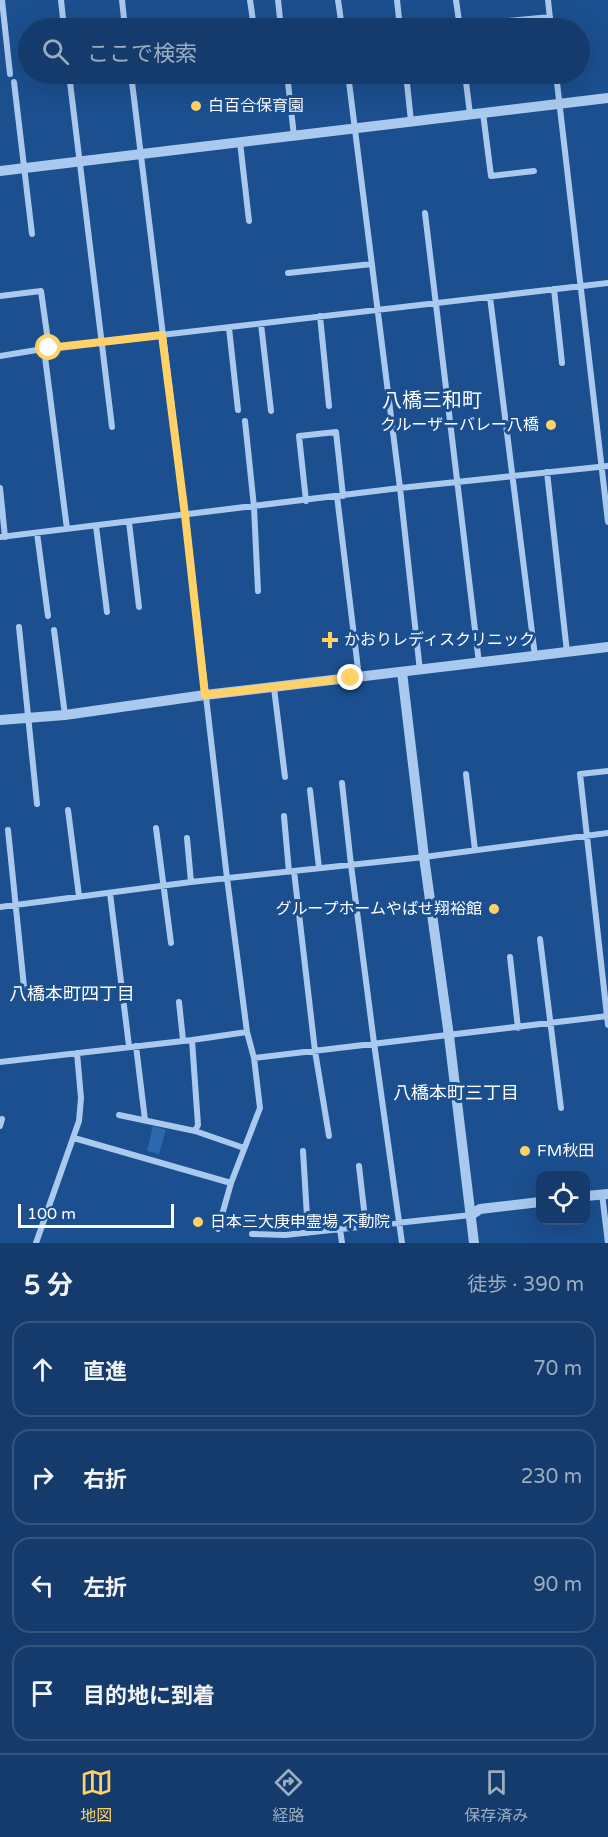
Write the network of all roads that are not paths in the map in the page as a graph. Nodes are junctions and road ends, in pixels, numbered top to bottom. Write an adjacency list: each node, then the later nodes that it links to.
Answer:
1 (2, 0): 19 (street)
2 (61, 0): 11 (street)
3 (122, 0): 12 (street)
4 (250, 0): 13 (street)
5 (278, 0): 14 (street)
6 (338, 0): 15 (street)
7 (397, 0): 16 (street)
8 (456, 0): 17 (street)
9 (548, 0): 10 (street)
10 (550, 17): 18 (street)
11 (63, 18)
12 (124, 18)
13 (253, 18)
14 (281, 18)
15 (341, 18)
16 (399, 18)
17 (459, 18)
18 (537, 18)
19 (10, 74)
20 (14, 82): 38 (street)
21 (70, 84): 37 (street)
22 (131, 84): 36 (street)
23 (288, 84): 34 (street)
24 (349, 84): 33 (street)
25 (407, 84): 32 (street)
26 (466, 84): 31 (street)
27 (557, 84): 29 (street)
28 (608, 98): 29 (street)
29 (560, 104): 30 (street); 47 (street)
30 (483, 113): 31 (street); 40 (street)
31 (470, 114): 32 (street)
32 (411, 121): 33 (street)
33 (355, 128): 34 (street); 44 (street)
34 (294, 136): 35 (street)
35 (240, 142): 36 (street); 42 (street)
36 (140, 153): 37 (street); 56 (street)
37 (79, 161): 38 (street); 57 (street)
38 (24, 168): 39 (street); 43 (street)
39 (0, 171)
40 (534, 171)
41 (425, 213): 51 (street)
42 (249, 221)
43 (33, 234)
44 (372, 264): 45 (street); 52 (street)
45 (288, 273)
46 (608, 283): 47 (street)
47 (581, 285): 48 (street); 66 (street)
48 (554, 289): 50 (street); 60 (street)
49 (0, 296): 58 (street)
50 (490, 297): 51 (street); 68 (street)
51 (436, 303): 52 (street); 69 (street)
52 (378, 309): 53 (street); 71 (street)
53 (320, 316): 54 (street); 61 (street)
54 (261, 324): 55 (street); 63 (street)
55 (229, 328): 56 (street); 62 (street)
56 (162, 335): 57 (street); 75 (street)
57 (102, 343): 58 (street); 65 (street)
58 (47, 348): 59 (street); 79 (street)
59 (0, 356)
60 (562, 363)
61 (329, 406)
62 (238, 410)
63 (271, 411)
64 (245, 421): 74 (street)
65 (112, 427)
66 (605, 466): 67 (street); 77 (street)
67 (547, 472): 68 (street); 89 (street)
68 (513, 476): 69 (street); 90 (street)
69 (457, 482): 71 (street); 91 (street)
70 (0, 488): 81 (street)
71 (400, 488): 72 (street); 92 (street)
72 (340, 496): 73 (street); 73 (street); 94 (street)
73 (306, 501): 74 (street)
74 (254, 507): 75 (street); 82 (street)
75 (185, 515): 76 (street); 96 (street)
76 (129, 522): 78 (street); 83 (street)
77 (608, 522)
78 (96, 526): 79 (street); 84 (street)
79 (67, 529): 80 (street)
80 (37, 532): 81 (street); 85 (street)
81 (3, 537)
82 (258, 591)
83 (139, 607)
84 (107, 612)
85 (48, 616)
86 (19, 627): 98 (street)
87 (54, 630): 97 (street)
88 (608, 647): 89 (street)
89 (567, 652): 90 (street)
90 (535, 656): 91 (street)
91 (479, 663): 92 (street)
92 (420, 670): 93 (street)
93 (402, 672): 94 (street); 114 (street)
94 (359, 677): 95 (street)
95 (274, 688): 96 (street); 102 (street)
96 (205, 695): 97 (street); 118 (street)
97 (65, 715): 98 (street)
98 (29, 718): 99 (street); 105 (street)
99 (0, 720)
100 (608, 771): 111 (street)
101 (466, 774): 113 (street)
102 (285, 777)
103 (342, 783): 115 (street)
104 (310, 790): 116 (street)
105 (37, 804)
106 (68, 810): 122 (street)
107 (284, 816): 117 (street)
108 (156, 828): 120 (street)
109 (8, 830): 123 (street)
110 (608, 833): 111 (street)
111 (587, 836): 113 (street); 130 (street)
112 (187, 838): 119 (street)
113 (475, 850): 114 (street)
114 (424, 857): 115 (street); 135 (street)
115 (351, 865): 116 (street); 138 (street)
116 (319, 868): 117 (street)
117 (291, 871): 118 (street); 140 (street)
118 (227, 879): 119 (street); 134 (street)
119 (191, 882): 120 (street)
120 (163, 886): 121 (street); 126 (street)
121 (110, 893): 122 (street); 139 (street)
122 (79, 896): 123 (street)
123 (16, 905): 124 (street); 128 (street)
124 (0, 907)
125 (540, 939): 131 (street)
126 (171, 943)
127 (510, 957): 133 (street)
128 (24, 987)
129 (179, 1002): 137 (street)
130 (607, 1016): 131 (street); 132 (street)
131 (549, 1024): 133 (street); 144 (street)
132 (608, 1025)
133 (518, 1028): 135 (street)
134 (248, 1032): 136 (street); 142 (street)
135 (449, 1036): 138 (street); 157 (street)
136 (192, 1040): 137 (street); 147 (street)
137 (183, 1041): 139 (street)
138 (374, 1043): 140 (street); 158 (street)
139 (133, 1046): 141 (street); 146 (street)
140 (315, 1051): 142 (street); 148 (street)
141 (77, 1053): 143 (street); 149 (street)
142 (254, 1058): 150 (street)
143 (0, 1062)
144 (561, 1108)
145 (119, 1115): 146 (street)
146 (145, 1120): 147 (street)
147 (195, 1131): 150 (street)
148 (329, 1136)
149 (74, 1138): 153 (street); 164 (street)
150 (244, 1148): 153 (street)
151 (303, 1151): 162 (street)
152 (359, 1166): 159 (street)
153 (231, 1183): 160 (street)
154 (605, 1194): 155 (street); 168 (street)
155 (590, 1196)
156 (536, 1202): 157 (street)
157 (471, 1215): 158 (street); 167 (street)
158 (400, 1223): 159 (street); 166 (street)
159 (366, 1227): 161 (street)
160 (218, 1229)
161 (340, 1229): 162 (street); 165 (street)
162 (308, 1233): 163 (street)
163 (252, 1234)
164 (36, 1243)
165 (342, 1243)
166 (402, 1243)
167 (474, 1243)
168 (608, 1243)

